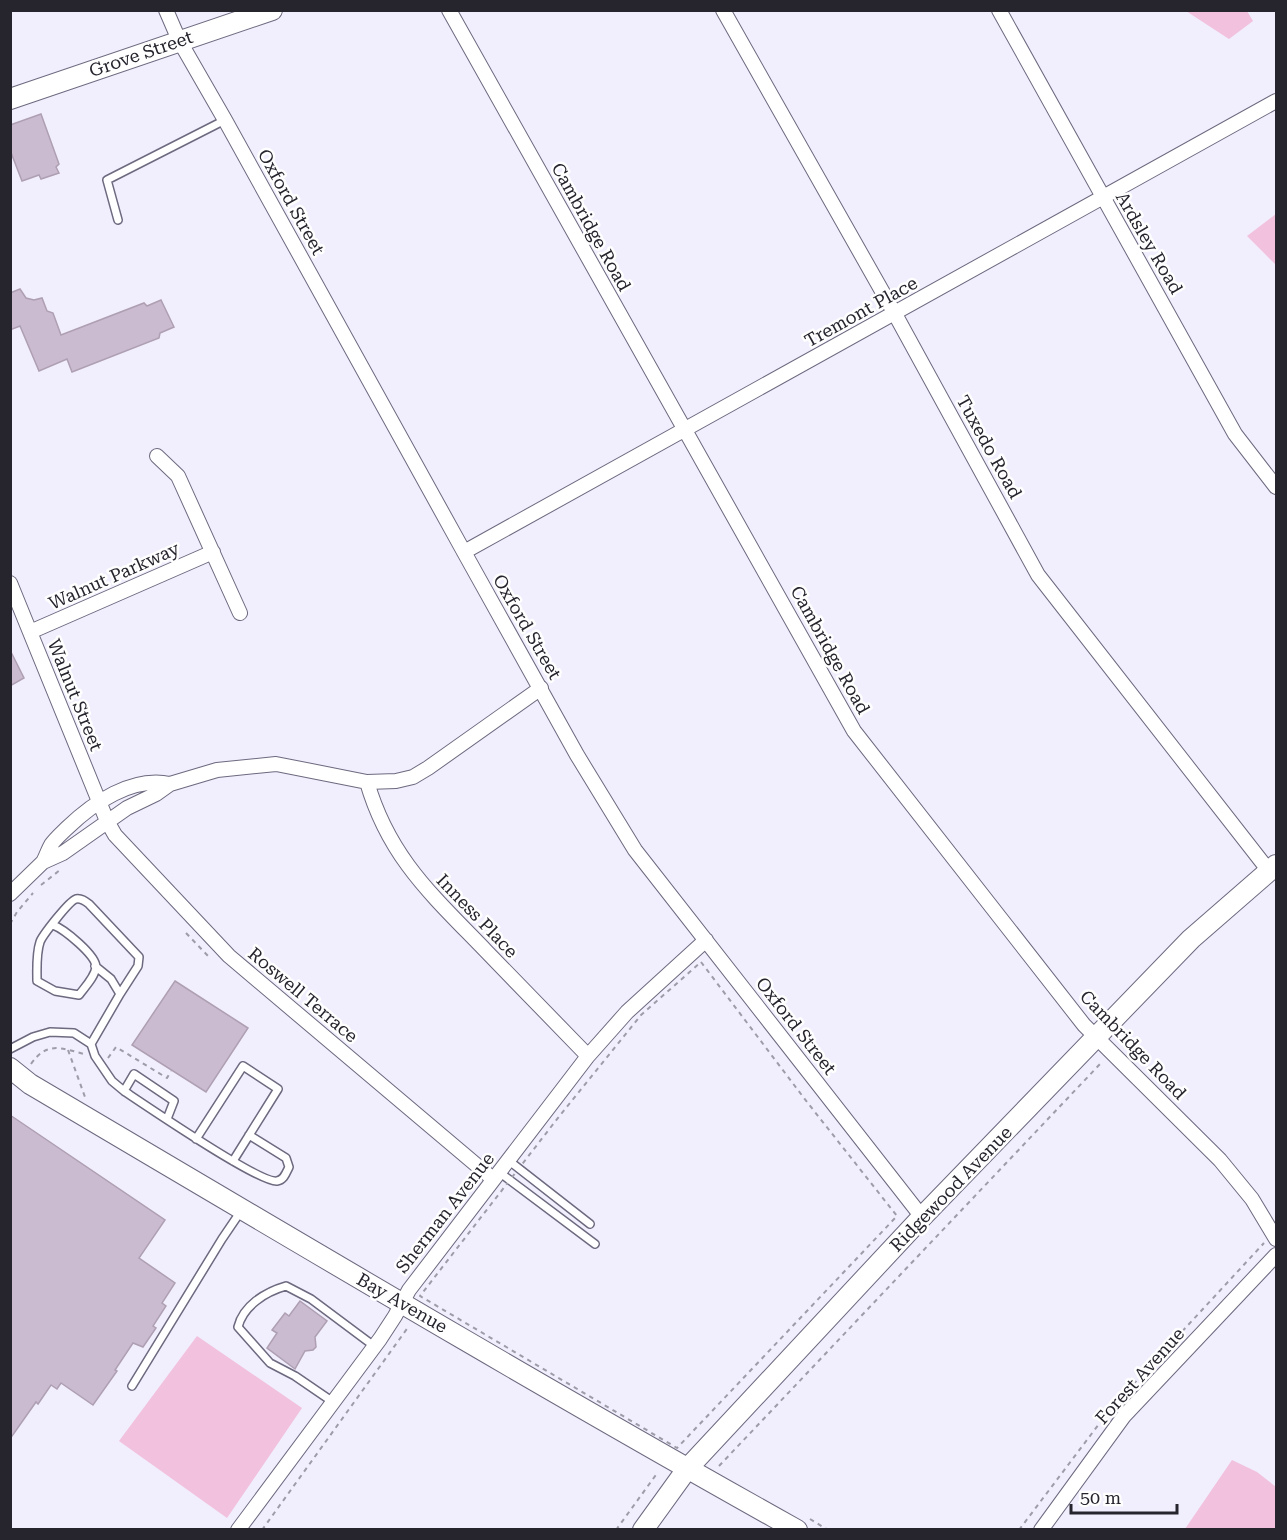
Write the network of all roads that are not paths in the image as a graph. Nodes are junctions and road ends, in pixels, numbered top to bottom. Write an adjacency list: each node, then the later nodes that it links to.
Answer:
1 (166, 10): 6 (street, Oxford Street)
2 (272, 10): 6 (street, Grove Street)
3 (449, 10): 13 (street, Cambridge Road)
4 (723, 10): 12 (street, Tuxedo Road)
5 (999, 10): 10 (street, Ardsley Road)
6 (179, 40): 7 (street, Grove Street); 9 (street, Oxford Street)
7 (10, 99)
8 (1276, 101): 10 (street, Tremont Place)
9 (225, 120): 11 (lane); 17 (street, Oxford Street)
10 (1102, 198): 12 (street, Tremont Place); 15 (street, Ardsley Road)
11 (118, 220)
12 (895, 314): 13 (street, Tremont Place); 28 (street, Tuxedo Road)
13 (685, 430): 17 (street, Tremont Place); 34 (street, Cambridge Road)
14 (157, 456): 16 (street)
15 (1276, 487)
16 (213, 552): 20 (street); 21 (street, Walnut Parkway)
17 (464, 552): 22 (street, Oxford Street)
18 (10, 583): 19 (street, Walnut Street)
19 (16, 611): 21 (street, Walnut Street)
20 (240, 613)
21 (30, 632): 25 (street, Walnut Street)
22 (541, 688): 23 (street); 31 (street, Oxford Street)
23 (367, 782): 24 (street); 37 (street, Inness Place)
24 (170, 784): 25 (street); 26 (street)
25 (99, 801): 26 (street, Walnut Street); 27 (street)
26 (107, 821): 27 (street); 45 (street, Roswell Terrace)
27 (43, 862): 29 (street)
28 (1273, 868): 34 (street, Ridgewood Avenue)
29 (10, 894)
30 (53, 926): 32 (lane); 32 (lane); 33 (lane)
31 (706, 940): 37 (street, Sherman Avenue); 47 (street, Oxford Street)
32 (95, 966): 33 (lane)
33 (120, 994): 35 (lane)
34 (1096, 1038): 47 (street, Ridgewood Avenue); 49 (street, Cambridge Road)
35 (91, 1044): 36 (lane); 39 (lane)
36 (10, 1049)
37 (588, 1056): 44 (street, Sherman Avenue)
38 (10, 1068): 46 (street, Bay Avenue)
39 (123, 1091): 40 (lane); 40 (lane)
40 (167, 1119): 42 (lane)
41 (249, 1135): 42 (lane); 43 (lane); 43 (lane)
42 (196, 1139): 43 (lane)
43 (233, 1161)
44 (513, 1165): 45 (street, Sherman Avenue); 48 (lane)
45 (501, 1177): 50 (lane); 52 (street, Sherman Avenue)
46 (243, 1209): 52 (street, Bay Avenue); 54 (lane)
47 (922, 1217): 56 (street, Ridgewood Avenue)
48 (590, 1224)
49 (1271, 1240)
50 (595, 1244)
51 (1276, 1255): 60 (street, Forest Avenue)
52 (402, 1303): 53 (street, Sherman Avenue); 56 (street, Bay Avenue)
53 (374, 1346): 55 (street, Sherman Avenue); 55 (lane)
54 (132, 1386)
55 (333, 1402): 58 (street, Sherman Avenue)
56 (687, 1469): 57 (street, Bay Avenue); 59 (street, Ridgewood Avenue)
57 (803, 1524)
58 (238, 1530)
59 (643, 1530)
60 (1041, 1530)

